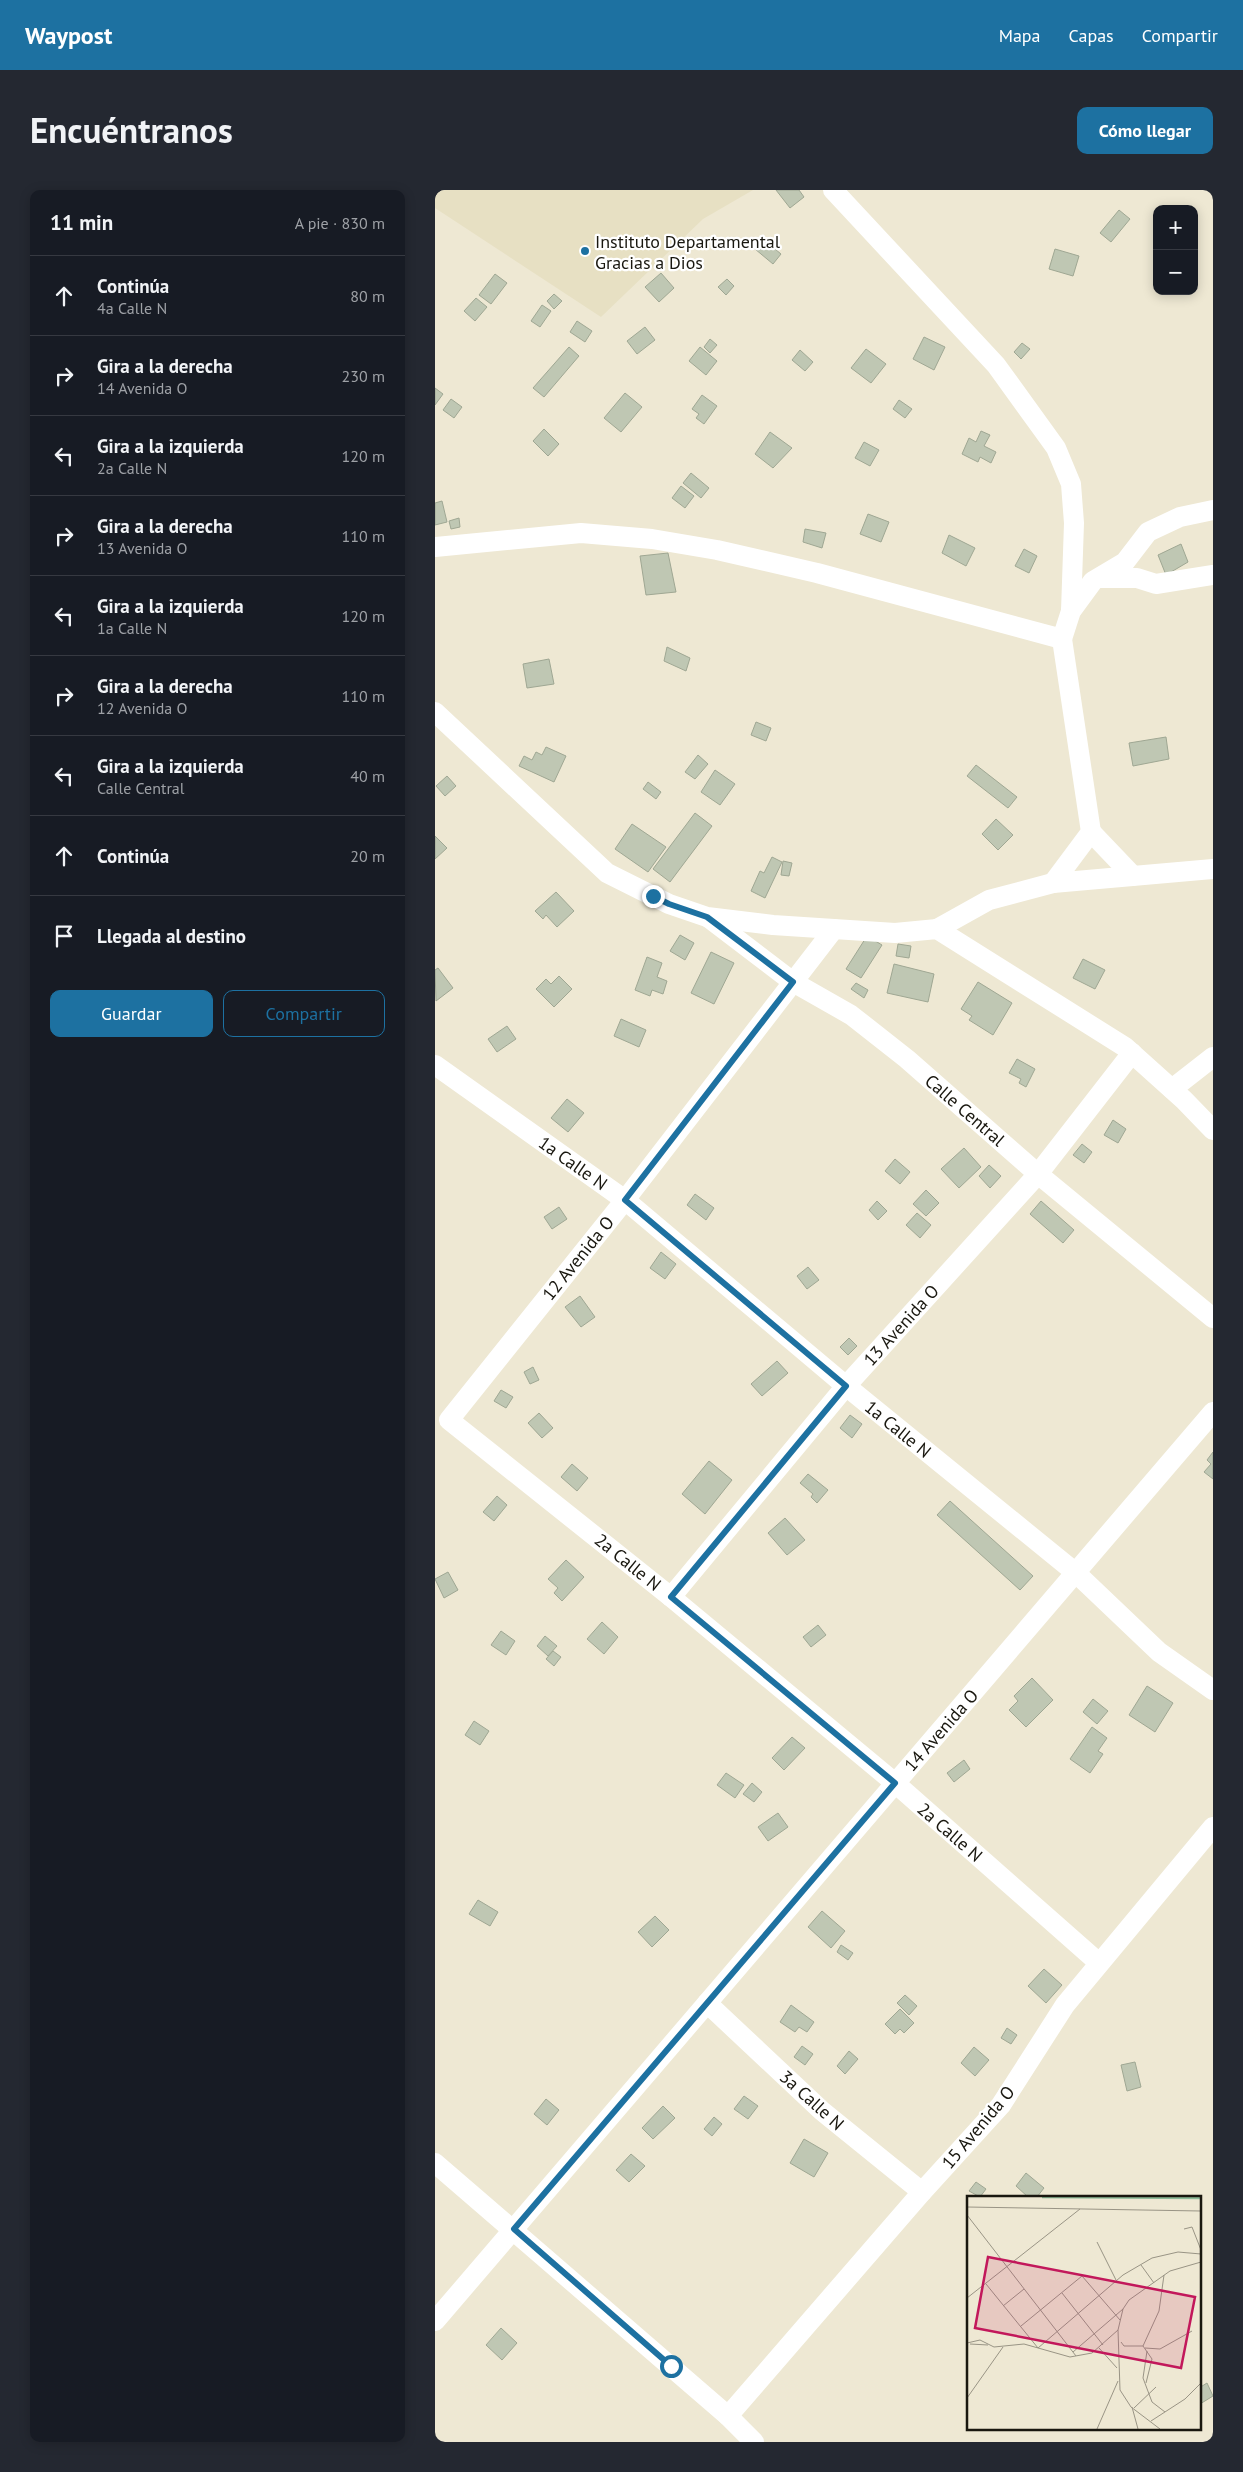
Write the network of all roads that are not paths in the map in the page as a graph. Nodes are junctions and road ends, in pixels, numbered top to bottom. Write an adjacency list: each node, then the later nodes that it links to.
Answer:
1 (833, 190): 6 (street)
2 (1213, 510): 5 (street)
3 (435, 547): 7 (street)
4 (1213, 574): 5 (street)
5 (1098, 578): 6 (street)
6 (1071, 611): 7 (street)
7 (1062, 640): 9 (street)
8 (435, 712): 13 (street)
9 (1091, 832): 11 (street); 12 (street)
10 (1213, 869): 11 (street)
11 (1133, 876): 12 (street)
12 (1053, 883): 15 (street)
13 (707, 917): 14 (street); 16 (street, Calle Central)
14 (834, 929): 15 (street); 16 (street, 12 Avenida O)
15 (937, 929): 17 (street)
16 (793, 982): 22 (street, Calle Central); 23 (street, 12 Avenida O)
17 (1132, 1053): 20 (street); 22 (street, 13 Avenida O)
18 (1213, 1057): 20 (street)
19 (435, 1065): 23 (street, 1a Calle N)
20 (1172, 1089): 21 (street)
21 (1213, 1130)
22 (1038, 1174): 24 (street, Calle Central); 25 (street, 13 Avenida O)
23 (625, 1200): 25 (street, 1a Calle N); 27 (street, 12 Avenida O)
24 (1213, 1318)
25 (846, 1386): 28 (street, 1a Calle N); 29 (street, 13 Avenida O)
26 (1213, 1412): 28 (street, 14 Avenida O)
27 (449, 1420): 29 (street, 2a Calle N)
28 (1075, 1573): 30 (street, 1a Calle N); 31 (street, 14 Avenida O)
29 (671, 1597): 31 (street, 2a Calle N)
30 (1213, 1690)
31 (895, 1783): 33 (street, 2a Calle N); 34 (street, 14 Avenida O)
32 (1213, 1827): 33 (street, 15 Avenida O)
33 (1099, 1963): 36 (street, 15 Avenida O)
34 (707, 2003): 36 (street, 3a Calle N); 37 (street, 14 Avenida O)
35 (435, 2163): 37 (street)
36 (922, 2192): 39 (street, 15 Avenida O)
37 (514, 2229): 38 (street, 14 Avenida O); 39 (street)
38 (435, 2321)
39 (728, 2416): 40 (street)
40 (754, 2442)

